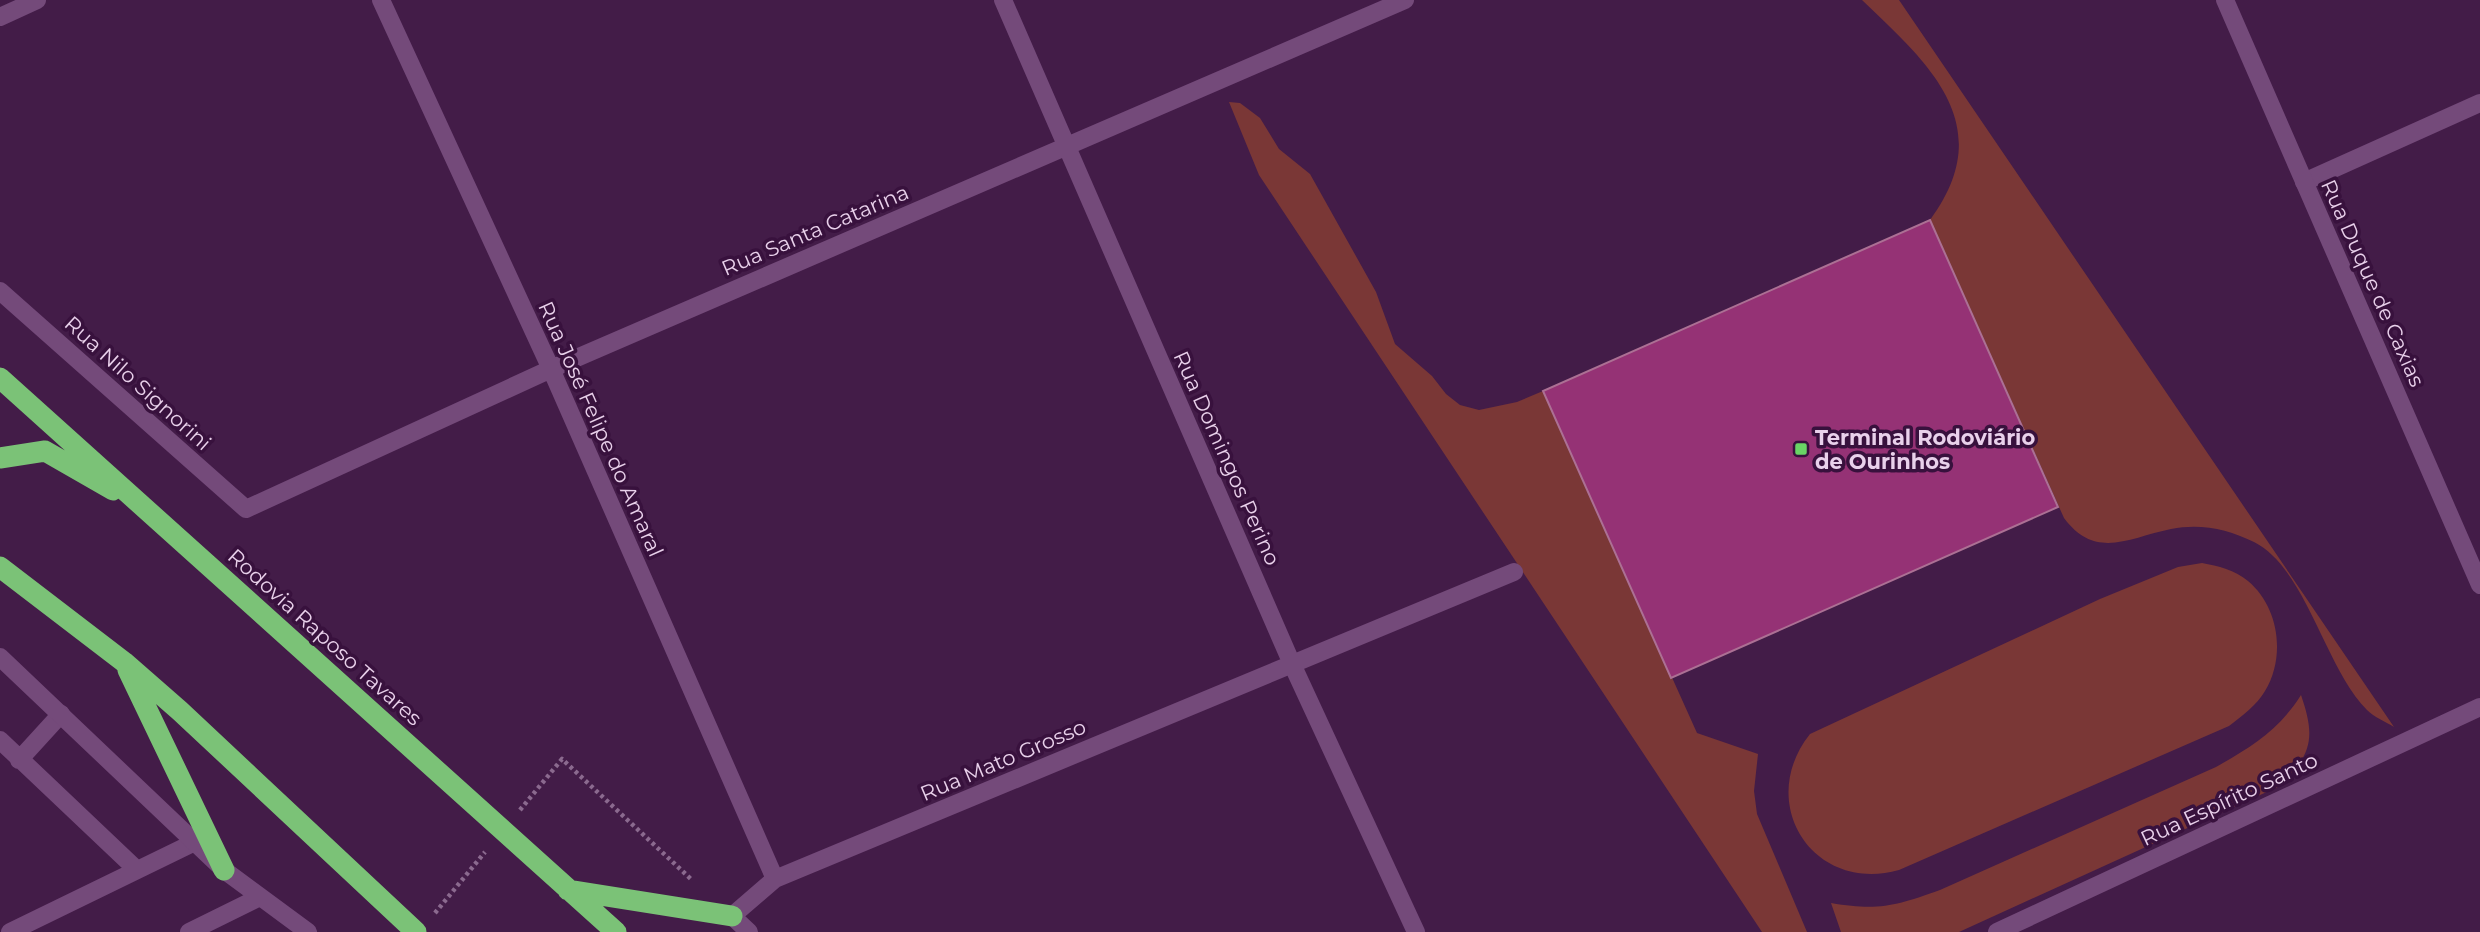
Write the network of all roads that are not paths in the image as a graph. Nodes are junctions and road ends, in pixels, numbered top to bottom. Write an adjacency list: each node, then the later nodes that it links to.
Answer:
1 (37, 0): 6 (street)
2 (381, 0): 11 (street, Rua José Felipe do Amaral)
3 (1003, 0): 8 (street, Rua Domingos Perino)
4 (1405, 0): 8 (street, Rua Santa Catarina)
5 (2225, 0): 9 (street, Rua Duque de Caxias)
6 (0, 17)
7 (2480, 103): 9 (street)
8 (1065, 147): 11 (street, Rua Santa Catarina); 21 (street, Rua Domingos Perino)
9 (2304, 182): 18 (street, Rua Duque de Caxias)
10 (0, 291): 14 (street, Rua Nilo Signorini)
11 (551, 369): 14 (street, Rua Santa Catarina); 29 (street, Rua José Felipe do Amaral)
12 (0, 378): 15 (highway, Rodovia Raposo Tavares)
13 (0, 458): 15 (highway)
14 (246, 509)
15 (151, 512): 30 (highway, Rodovia Raposo Tavares)
16 (0, 567): 20 (highway)
17 (1514, 572): 21 (street, Rua Mato Grosso)
18 (2480, 584)
19 (0, 657): 23 (street)
20 (124, 662): 28 (highway); 36 (highway)
21 (1292, 664): 29 (street, Rua Mato Grosso); 39 (street, Rua Domingos Perino)
22 (2480, 707): 40 (street, Rua Espírito Santo)
23 (61, 714): 25 (street); 26 (street)
24 (0, 740): 25 (street)
25 (19, 760): 27 (street)
26 (195, 842): 27 (street); 28 (street)
27 (136, 869): 33 (street)
28 (224, 870): 31 (street)
29 (775, 879): 32 (street, Rua Mato Grosso)
30 (565, 890): 32 (highway); 37 (highway, Rodovia Raposo Tavares)
31 (260, 897): 34 (street); 35 (street)
32 (732, 916): 38 (street)
33 (10, 932)
34 (189, 932)
35 (308, 932)
36 (416, 932)
37 (616, 932)
38 (749, 932)
39 (1416, 932)
40 (1997, 932)

